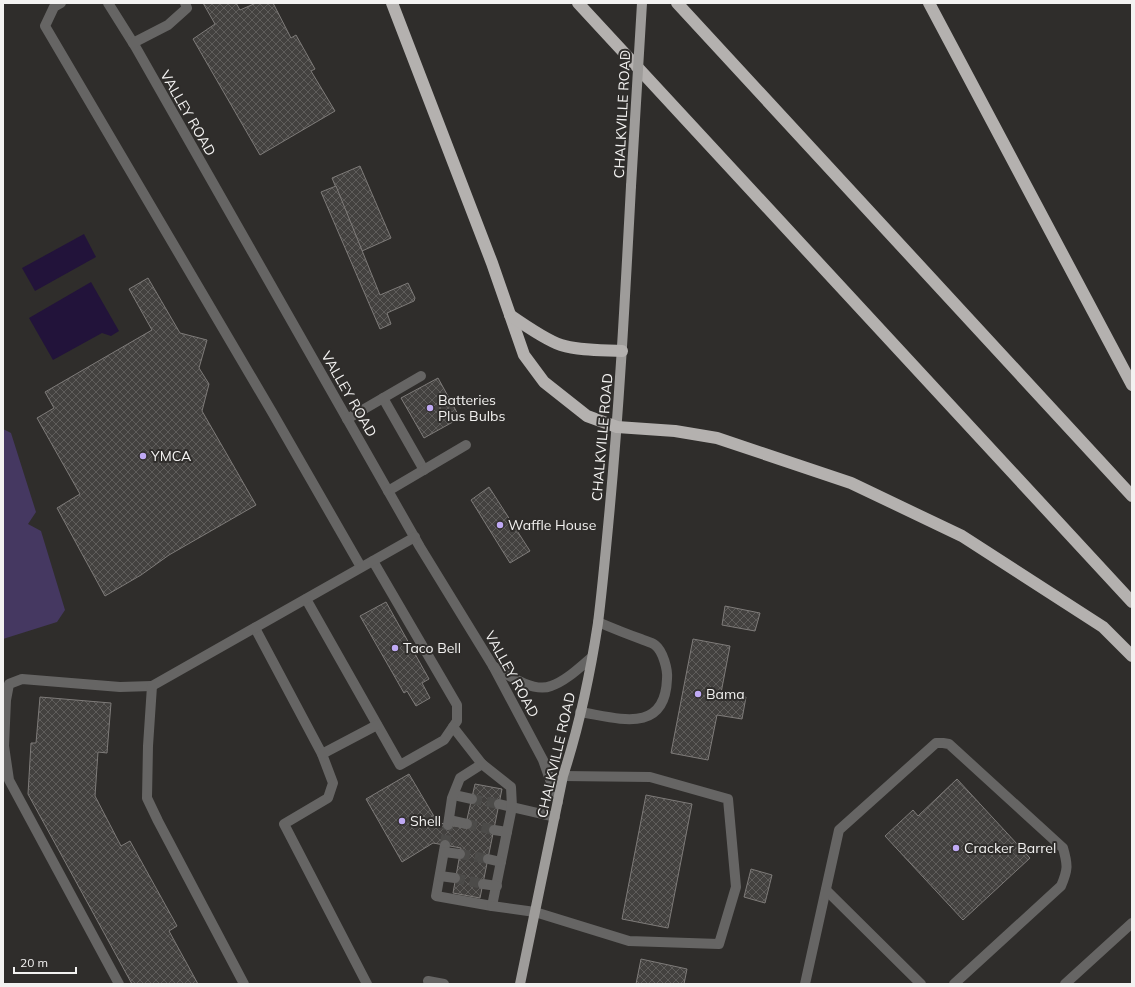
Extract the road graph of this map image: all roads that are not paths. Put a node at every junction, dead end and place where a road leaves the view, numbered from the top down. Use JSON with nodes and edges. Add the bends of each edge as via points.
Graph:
{"nodes":[{"id":1,"x":61,"y":3,"type":"edge"},
{"id":2,"x":108,"y":3,"type":"edge"},
{"id":3,"x":184,"y":3,"type":"edge"},
{"id":4,"x":392,"y":3,"type":"edge"},
{"id":5,"x":578,"y":3,"type":"edge"},
{"id":6,"x":642,"y":3,"type":"edge"},
{"id":7,"x":677,"y":3,"type":"edge"},
{"id":8,"x":929,"y":3,"type":"edge"},
{"id":9,"x":133,"y":43,"type":"junction"},
{"id":10,"x":510,"y":315,"type":"junction"},
{"id":11,"x":622,"y":351,"type":"junction"},
{"id":12,"x":421,"y":376,"type":"dead end"},
{"id":13,"x":1132,"y":385,"type":"edge"},
{"id":14,"x":383,"y":398,"type":"junction"},
{"id":15,"x":347,"y":419,"type":"junction"},
{"id":16,"x":617,"y":427,"type":"junction"},
{"id":17,"x":466,"y":445,"type":"dead end"},
{"id":18,"x":424,"y":470,"type":"junction"},
{"id":19,"x":388,"y":491,"type":"junction"},
{"id":20,"x":1132,"y":496,"type":"edge"},
{"id":21,"x":414,"y":537,"type":"junction"},
{"id":22,"x":373,"y":561,"type":"junction"},
{"id":23,"x":361,"y":567,"type":"junction"},
{"id":24,"x":306,"y":599,"type":"junction"},
{"id":25,"x":1132,"y":602,"type":"edge"},
{"id":26,"x":598,"y":622,"type":"junction"},
{"id":27,"x":255,"y":628,"type":"junction"},
{"id":28,"x":1132,"y":656,"type":"edge"},
{"id":29,"x":592,"y":657,"type":"junction"},
{"id":30,"x":493,"y":666,"type":"junction"},
{"id":31,"x":152,"y":686,"type":"junction"},
{"id":32,"x":580,"y":712,"type":"junction"},
{"id":33,"x":377,"y":725,"type":"junction"},
{"id":34,"x":453,"y":727,"type":"junction"},
{"id":35,"x":322,"y":754,"type":"junction"},
{"id":36,"x":482,"y":764,"type":"junction"},
{"id":37,"x":563,"y":776,"type":"junction"},
{"id":38,"x":454,"y":795,"type":"junction"},
{"id":39,"x":472,"y":799,"type":"tunnel mouth"},
{"id":40,"x":558,"y":802,"type":"junction"},
{"id":41,"x":499,"y":804,"type":"tunnel mouth"},
{"id":42,"x":512,"y":807,"type":"junction"},
{"id":43,"x":555,"y":816,"type":"junction"},
{"id":44,"x":466,"y":824,"type":"tunnel mouth"},
{"id":45,"x":494,"y":830,"type":"tunnel mouth"},
{"id":46,"x":507,"y":832,"type":"junction"},
{"id":47,"x":460,"y":854,"type":"tunnel mouth"},
{"id":48,"x":488,"y":859,"type":"tunnel mouth"},
{"id":49,"x":501,"y":862,"type":"junction"},
{"id":50,"x":440,"y":876,"type":"junction"},
{"id":51,"x":455,"y":878,"type":"tunnel mouth"},
{"id":52,"x":483,"y":884,"type":"tunnel mouth"},
{"id":53,"x":496,"y":886,"type":"junction"},
{"id":54,"x":826,"y":890,"type":"junction"},
{"id":55,"x":492,"y":906,"type":"junction"},
{"id":56,"x":535,"y":912,"type":"junction"},
{"id":57,"x":1132,"y":923,"type":"edge"},
{"id":58,"x":428,"y":980,"type":"dead end"},
{"id":59,"x":119,"y":984,"type":"edge"},
{"id":60,"x":244,"y":984,"type":"edge"},
{"id":61,"x":367,"y":984,"type":"edge"},
{"id":62,"x":444,"y":984,"type":"edge"},
{"id":63,"x":520,"y":984,"type":"edge"},
{"id":64,"x":804,"y":984,"type":"edge"},
{"id":65,"x":921,"y":984,"type":"edge"},
{"id":66,"x":954,"y":984,"type":"edge"},
{"id":67,"x":1066,"y":984,"type":"edge"}],
"edges":[{"from":1,"to":23,"type":"street","via":[[54,7],[45,26]]},
{"from":2,"to":9,"type":"street","name":"VALLEY ROAD"},
{"from":3,"to":9,"type":"street","via":[[187,8],[168,26]]},
{"from":4,"to":10,"type":"highway"},
{"from":5,"to":25,"type":"highway"},
{"from":6,"to":11,"type":"main road","name":"CHALKVILLE ROAD","bridge":true},
{"from":7,"to":20,"type":"highway"},
{"from":8,"to":13,"type":"highway"},
{"from":9,"to":15,"type":"street","name":"VALLEY ROAD"},
{"from":10,"to":11,"type":"highway","via":[[560,345],[578,349]]},
{"from":10,"to":16,"type":"highway","via":[[524,355],[544,382],[587,416]]},
{"from":11,"to":16,"type":"main road","name":"CHALKVILLE ROAD"},
{"from":12,"to":14,"type":"street"},
{"from":14,"to":15,"type":"street"},
{"from":14,"to":18,"type":"street"},
{"from":15,"to":19,"type":"street","name":"VALLEY ROAD"},
{"from":16,"to":26,"type":"main road","name":"CHALKVILLE ROAD"},
{"from":16,"to":28,"type":"highway","via":[[675,431],[717,438],[851,483],[962,536],[1103,627]]},
{"from":17,"to":18,"type":"street"},
{"from":18,"to":19,"type":"street"},
{"from":19,"to":21,"type":"street","name":"VALLEY ROAD"},
{"from":21,"to":22,"type":"street"},
{"from":21,"to":30,"type":"street","name":"VALLEY ROAD"},
{"from":22,"to":23,"type":"street"},
{"from":22,"to":34,"type":"street","via":[[457,705],[457,721]]},
{"from":23,"to":24,"type":"street"},
{"from":24,"to":27,"type":"street"},
{"from":24,"to":33,"type":"street"},
{"from":26,"to":29,"type":"main road","name":"CHALKVILLE ROAD"},
{"from":26,"to":32,"type":"street","via":[[655,645],[668,671],[667,692],[660,706],[648,717],[633,720]]},
{"from":27,"to":31,"type":"street"},
{"from":27,"to":35,"type":"street"},
{"from":29,"to":30,"type":"street","via":[[550,687],[522,683]]},
{"from":29,"to":32,"type":"main road","name":"CHALKVILLE ROAD"},
{"from":30,"to":40,"type":"street","name":"VALLEY ROAD","via":[[543,760]]},
{"from":31,"to":59,"type":"street","via":[[22,679],[9,684],[6,700],[4,746],[9,780]]},
{"from":31,"to":60,"type":"street","via":[[147,798]]},
{"from":32,"to":37,"type":"main road","name":"CHALKVILLE ROAD"},
{"from":33,"to":34,"type":"street","via":[[400,765],[444,740]]},
{"from":33,"to":35,"type":"street"},
{"from":34,"to":36,"type":"street"},
{"from":35,"to":61,"type":"street","via":[[333,783],[328,798],[284,824]]},
{"from":36,"to":38,"type":"street","via":[[460,778]]},
{"from":36,"to":42,"type":"street","via":[[511,787]]},
{"from":37,"to":40,"type":"main road","name":"CHALKVILLE ROAD"},
{"from":37,"to":56,"type":"street","via":[[650,778],[728,799],[736,887],[719,944],[629,941]]},
{"from":38,"to":39,"type":"street"},
{"from":38,"to":44,"type":"street","via":[[449,822]]},
{"from":40,"to":43,"type":"main road","name":"CHALKVILLE ROAD"},
{"from":41,"to":42,"type":"street"},
{"from":42,"to":43,"type":"street"},
{"from":42,"to":46,"type":"street"},
{"from":43,"to":56,"type":"main road","name":"CHALKVILLE ROAD"},
{"from":45,"to":46,"type":"street"},
{"from":46,"to":49,"type":"street"},
{"from":47,"to":50,"type":"street","via":[[445,848]]},
{"from":48,"to":49,"type":"street"},
{"from":49,"to":53,"type":"street"},
{"from":50,"to":51,"type":"street"},
{"from":50,"to":55,"type":"street","via":[[436,896]]},
{"from":52,"to":53,"type":"street"},
{"from":53,"to":55,"type":"street"},
{"from":54,"to":64,"type":"street"},
{"from":54,"to":65,"type":"street"},
{"from":54,"to":66,"type":"street","via":[[839,830],[936,743],[949,744],[1063,848],[1067,861],[1067,872],[1062,886]]},
{"from":55,"to":56,"type":"street"},
{"from":56,"to":63,"type":"main road","name":"CHALKVILLE ROAD"},
{"from":57,"to":67,"type":"street"},
{"from":58,"to":62,"type":"street"}]}
